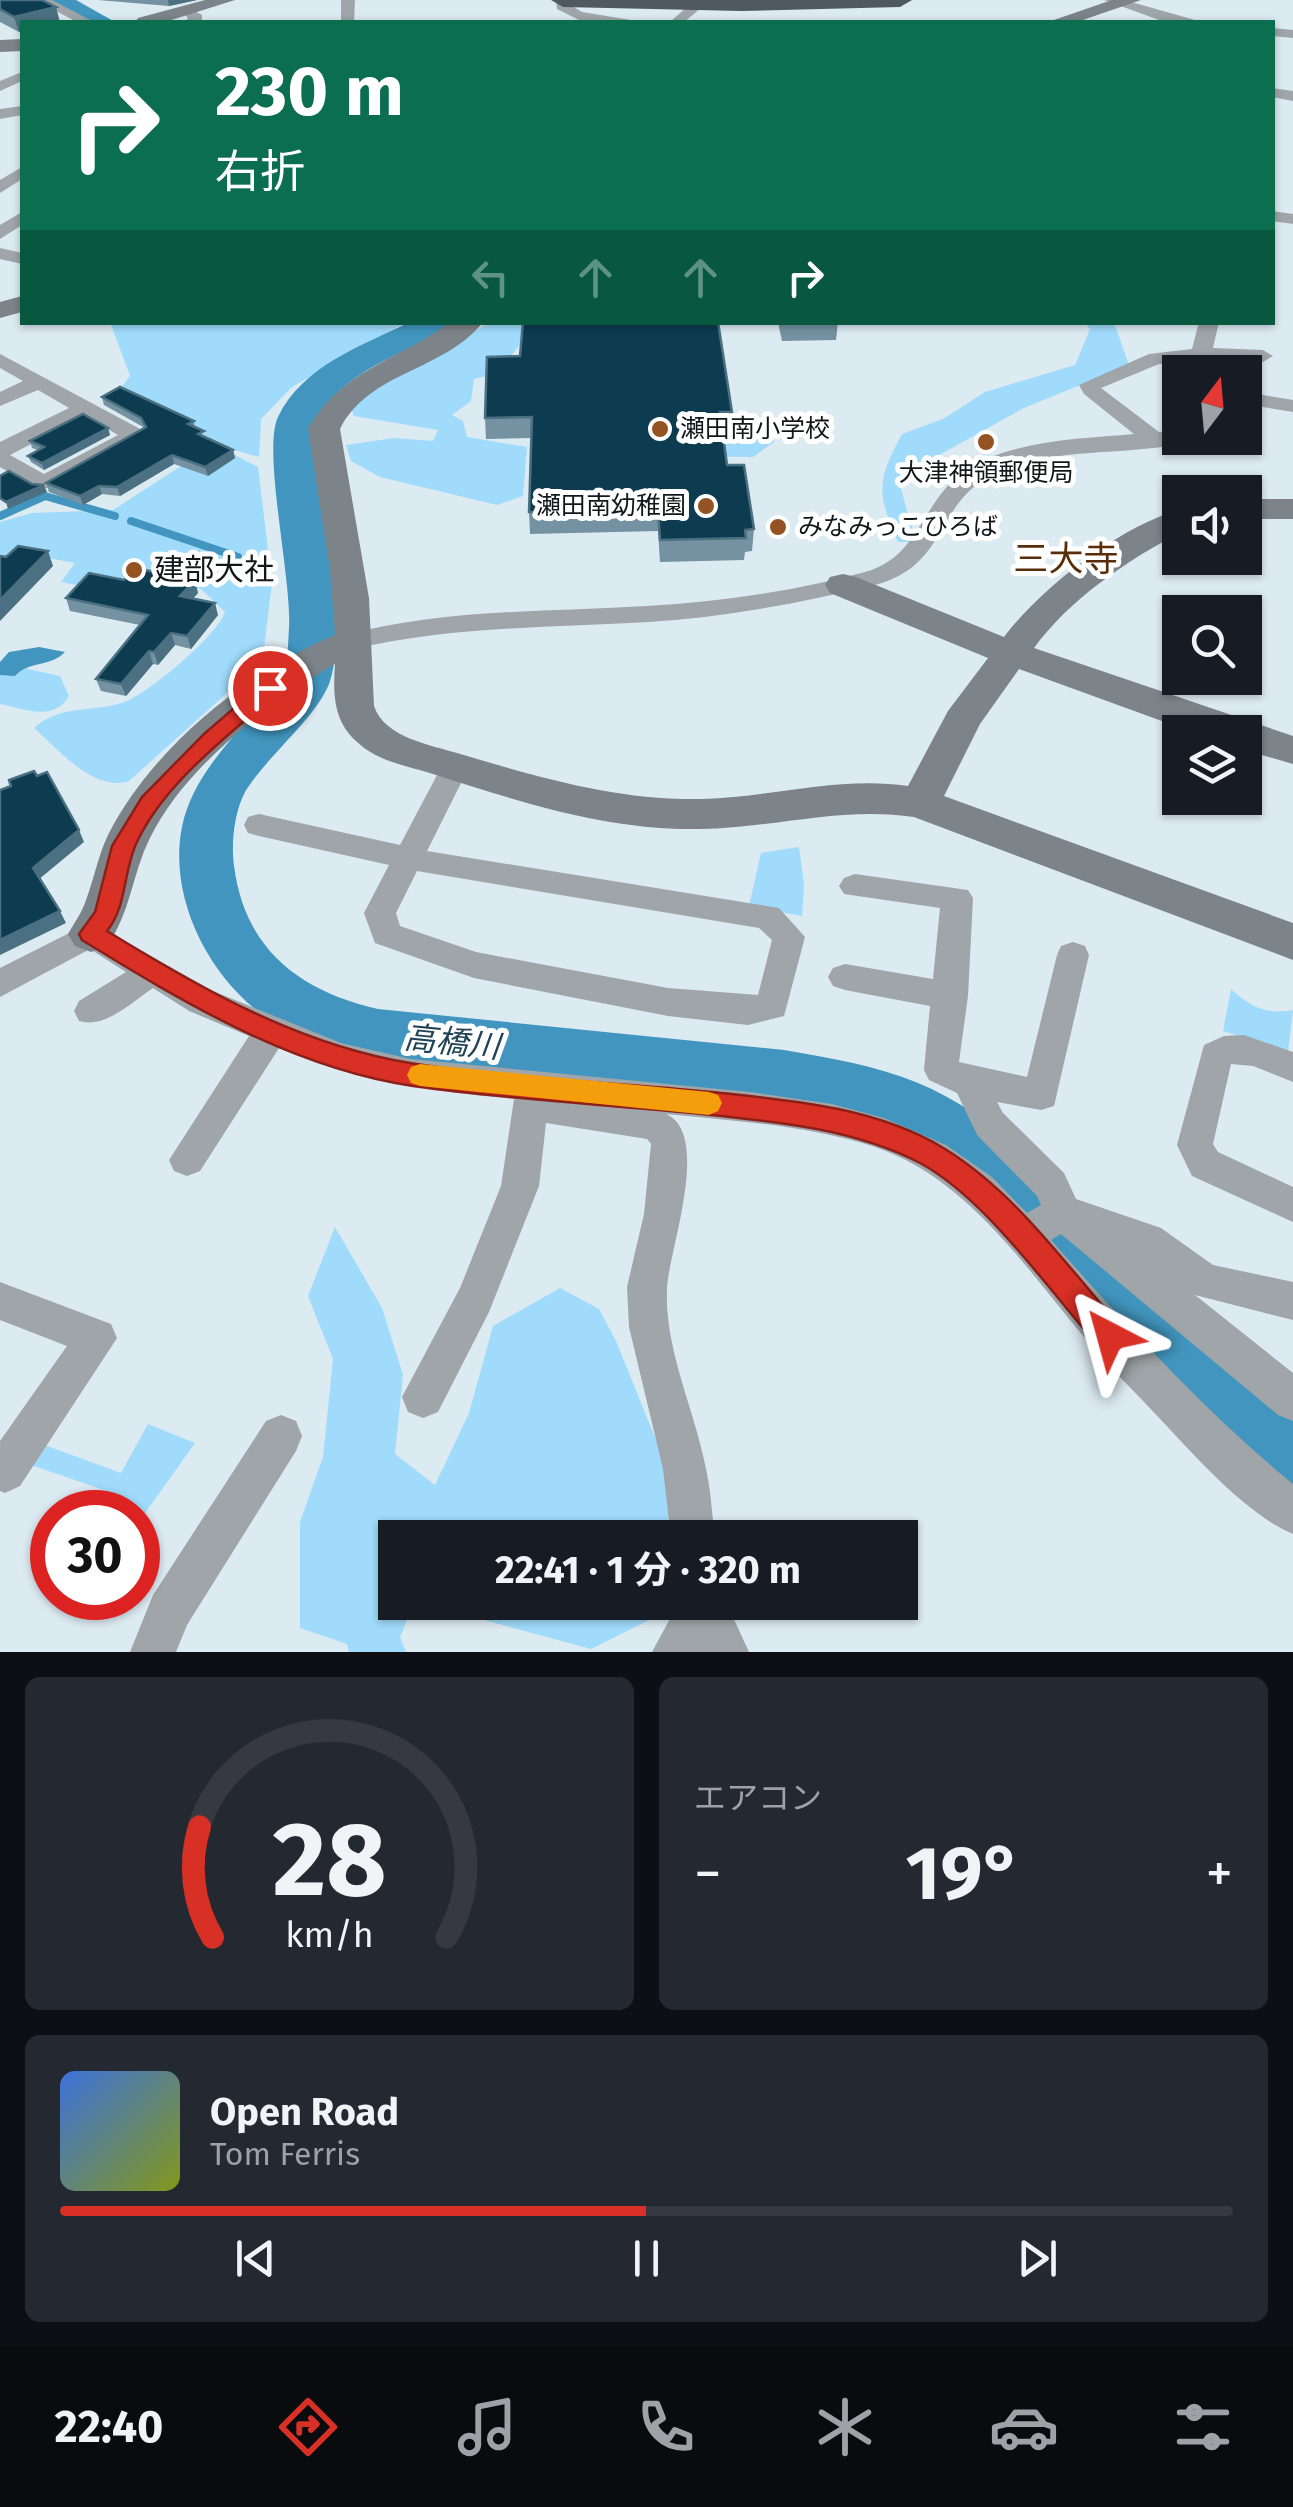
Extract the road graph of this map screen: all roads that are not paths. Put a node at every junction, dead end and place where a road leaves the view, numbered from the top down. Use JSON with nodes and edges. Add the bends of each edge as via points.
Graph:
{"nodes":[{"id":1,"x":42,"y":0,"type":"edge"},
{"id":2,"x":226,"y":0,"type":"edge"},
{"id":3,"x":563,"y":0,"type":"edge"},
{"id":4,"x":900,"y":0,"type":"edge"},
{"id":5,"x":1121,"y":1,"type":"edge"},
{"id":6,"x":694,"y":8,"type":"dead end"},
{"id":7,"x":190,"y":17,"type":"edge"},
{"id":8,"x":84,"y":20,"type":"edge"},
{"id":9,"x":162,"y":20,"type":"edge"},
{"id":10,"x":617,"y":20,"type":"edge"},
{"id":11,"x":679,"y":20,"type":"edge"},
{"id":12,"x":1064,"y":20,"type":"edge"},
{"id":13,"x":1188,"y":20,"type":"edge"},
{"id":14,"x":20,"y":172,"type":"edge"},
{"id":15,"x":0,"y":188,"type":"edge"},
{"id":16,"x":20,"y":219,"type":"edge"},
{"id":17,"x":0,"y":234,"type":"edge"},
{"id":18,"x":464,"y":325,"type":"edge"},
{"id":19,"x":1207,"y":325,"type":"edge"},
{"id":20,"x":1200,"y":354,"type":"junction"},
{"id":21,"x":1231,"y":355,"type":"edge"},
{"id":22,"x":0,"y":360,"type":"edge"},
{"id":23,"x":38,"y":382,"type":"junction"},
{"id":24,"x":0,"y":400,"type":"edge"},
{"id":25,"x":1262,"y":401,"type":"edge"},
{"id":26,"x":1293,"y":406,"type":"edge"},
{"id":27,"x":84,"y":408,"type":"junction"},
{"id":28,"x":1162,"y":439,"type":"edge"},
{"id":29,"x":1155,"y":440,"type":"junction"},
{"id":30,"x":0,"y":450,"type":"edge"},
{"id":31,"x":6,"y":468,"type":"edge"},
{"id":32,"x":1262,"y":509,"type":"edge"},
{"id":33,"x":1293,"y":509,"type":"edge"},
{"id":34,"x":1162,"y":529,"type":"edge"},
{"id":35,"x":843,"y":585,"type":"junction"},
{"id":36,"x":346,"y":643,"type":"junction"},
{"id":37,"x":1010,"y":653,"type":"junction"},
{"id":38,"x":1183,"y":715,"type":"edge"},
{"id":39,"x":1262,"y":741,"type":"edge"},
{"id":40,"x":1293,"y":750,"type":"edge"},
{"id":41,"x":455,"y":767,"type":"junction"},
{"id":42,"x":920,"y":802,"type":"junction"},
{"id":43,"x":259,"y":825,"type":"dead end"},
{"id":44,"x":408,"y":858,"type":"junction"},
{"id":45,"x":855,"y":886,"type":"dead end"},
{"id":46,"x":91,"y":934,"type":"junction"},
{"id":47,"x":1293,"y":942,"type":"edge"},
{"id":48,"x":1073,"y":955,"type":"dead end"},
{"id":49,"x":150,"y":973,"type":"junction"},
{"id":50,"x":845,"y":977,"type":"dead end"},
{"id":51,"x":0,"y":984,"type":"edge"},
{"id":52,"x":951,"y":996,"type":"junction"},
{"id":53,"x":91,"y":1011,"type":"dead end"},
{"id":54,"x":270,"y":1033,"type":"junction"},
{"id":55,"x":1293,"y":1066,"type":"edge"},
{"id":56,"x":970,"y":1082,"type":"junction"},
{"id":57,"x":532,"y":1096,"type":"junction"},
{"id":58,"x":187,"y":1160,"type":"dead end"},
{"id":59,"x":1293,"y":1205,"type":"edge"},
{"id":60,"x":1045,"y":1223,"type":"junction"},
{"id":61,"x":1293,"y":1300,"type":"edge"},
{"id":62,"x":0,"y":1301,"type":"edge"},
{"id":63,"x":424,"y":1397,"type":"dead end"},
{"id":64,"x":1293,"y":1400,"type":"edge"},
{"id":65,"x":281,"y":1436,"type":"dead end"},
{"id":66,"x":0,"y":1469,"type":"edge"},
{"id":67,"x":1293,"y":1512,"type":"edge"},
{"id":68,"x":691,"y":1520,"type":"edge"},
{"id":69,"x":693,"y":1620,"type":"edge"},
{"id":70,"x":710,"y":1620,"type":"edge"},
{"id":71,"x":153,"y":1652,"type":"edge"},
{"id":72,"x":675,"y":1652,"type":"edge"},
{"id":73,"x":726,"y":1652,"type":"edge"}],
"edges":[{"from":1,"to":8,"type":"street"},
{"from":2,"to":7,"type":"street"},
{"from":3,"to":4,"type":"highway"},
{"from":3,"to":10,"type":"street","via":[[579,16]]},
{"from":5,"to":12,"type":"street"},
{"from":5,"to":13,"type":"street"},
{"from":6,"to":11,"type":"street"},
{"from":7,"to":9,"type":"street"},
{"from":14,"to":15,"type":"street"},
{"from":16,"to":17,"type":"street"},
{"from":18,"to":36,"type":"street","via":[[350,394],[329,414],[324,429]]},
{"from":19,"to":20,"type":"street"},
{"from":20,"to":21,"type":"street"},
{"from":20,"to":29,"type":"street","via":[[1156,358],[1090,384]]},
{"from":22,"to":23,"type":"street"},
{"from":23,"to":24,"type":"street"},
{"from":23,"to":27,"type":"street"},
{"from":25,"to":26,"type":"street"},
{"from":27,"to":30,"type":"street"},
{"from":27,"to":31,"type":"street","via":[[134,435],[44,483]]},
{"from":28,"to":29,"type":"street"},
{"from":29,"to":35,"type":"street","via":[[1062,448],[977,473],[901,566]]},
{"from":32,"to":33,"type":"street"},
{"from":34,"to":37,"type":"street","via":[[1053,604]]},
{"from":35,"to":36,"type":"street","via":[[696,611],[500,617]]},
{"from":35,"to":37,"type":"street"},
{"from":36,"to":41,"type":"street","via":[[360,720],[403,750]]},
{"from":36,"to":46,"type":"street","via":[[282,678],[150,803],[124,846],[106,916]]},
{"from":37,"to":38,"type":"street"},
{"from":37,"to":42,"type":"street","via":[[962,720]]},
{"from":39,"to":40,"type":"street"},
{"from":41,"to":42,"type":"street","via":[[566,799],[667,814],[873,795]]},
{"from":41,"to":44,"type":"street"},
{"from":42,"to":47,"type":"street"},
{"from":43,"to":44,"type":"street"},
{"from":44,"to":44,"type":"street","via":[[768,918],[789,937],[772,1006],[748,1011],[581,986],[474,966],[386,934],[380,913]]},
{"from":45,"to":52,"type":"street","via":[[957,898]]},
{"from":46,"to":49,"type":"street"},
{"from":46,"to":51,"type":"street"},
{"from":48,"to":56,"type":"street","via":[[1042,1095]]},
{"from":49,"to":53,"type":"street"},
{"from":49,"to":54,"type":"street"},
{"from":50,"to":52,"type":"street"},
{"from":52,"to":56,"type":"street","via":[[941,1070]]},
{"from":54,"to":57,"type":"street","via":[[337,1057]]},
{"from":54,"to":58,"type":"street"},
{"from":55,"to":59,"type":"street","via":[[1241,1049],[1216,1055],[1195,1145],[1206,1164]]},
{"from":56,"to":60,"type":"street","via":[[990,1124],[1051,1185]]},
{"from":57,"to":60,"type":"street","via":[[751,1108],[832,1120],[933,1156]]},
{"from":57,"to":63,"type":"street","via":[[520,1186],[475,1299]]},
{"from":57,"to":68,"type":"street","via":[[646,1122],[669,1141],[663,1214],[646,1287]]},
{"from":60,"to":61,"type":"street","via":[[1146,1240],[1212,1283]]},
{"from":60,"to":64,"type":"street"},
{"from":60,"to":67,"type":"street","via":[[1110,1336],[1209,1440]]},
{"from":62,"to":66,"type":"street","via":[[98,1338]]},
{"from":65,"to":71,"type":"street","via":[[169,1611]]},
{"from":69,"to":72,"type":"street"},
{"from":70,"to":73,"type":"street"}]}
